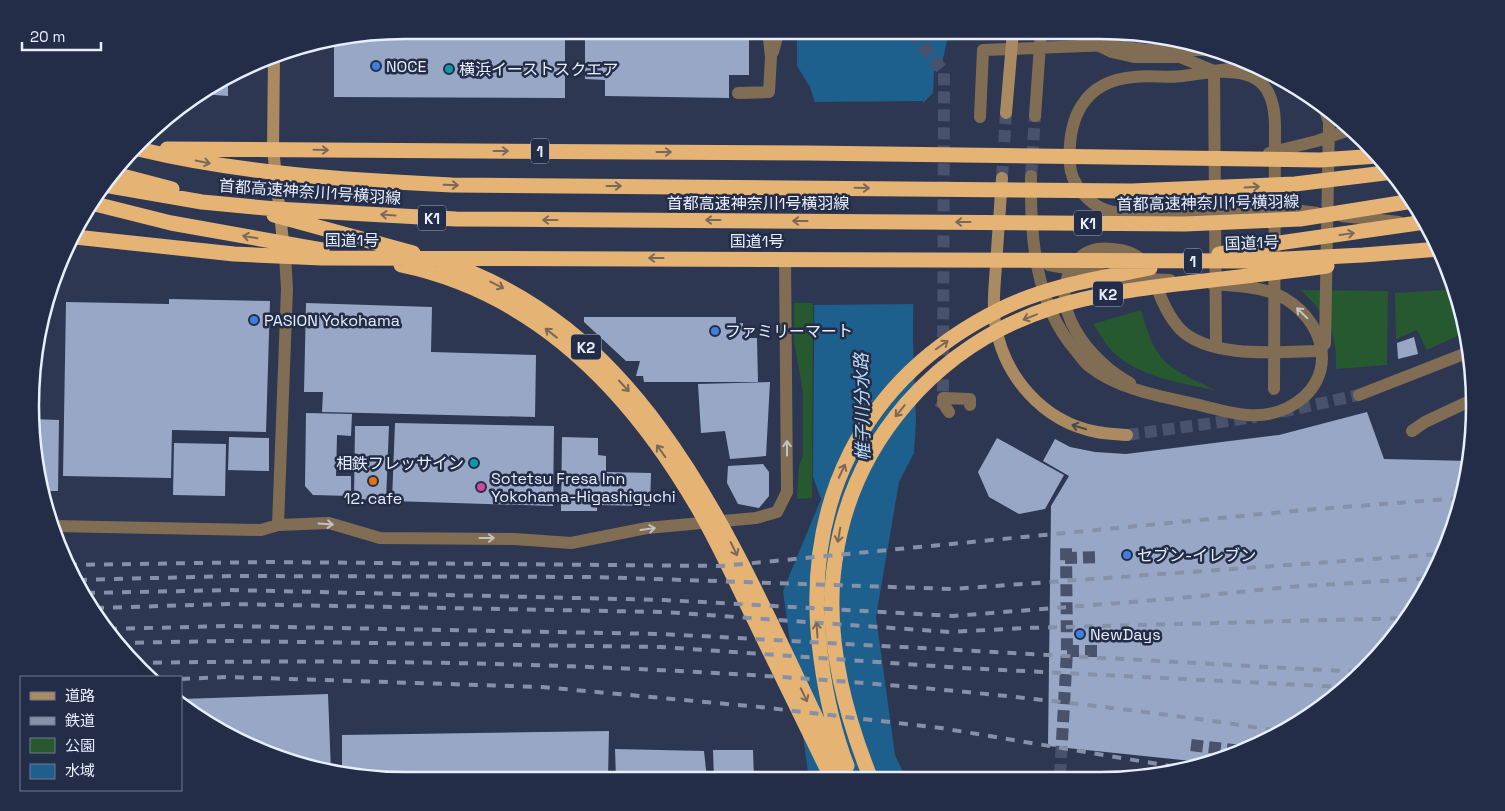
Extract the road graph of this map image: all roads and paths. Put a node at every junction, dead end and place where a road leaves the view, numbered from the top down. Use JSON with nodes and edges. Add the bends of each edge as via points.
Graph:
{"nodes":[{"id":1,"x":769,"y":39,"type":"edge"},
{"id":2,"x":776,"y":39,"type":"edge"},
{"id":3,"x":1012,"y":39,"type":"edge"},
{"id":4,"x":1040,"y":39,"type":"edge"},
{"id":5,"x":1085,"y":39,"type":"edge"},
{"id":6,"x":1103,"y":39,"type":"edge"},
{"id":7,"x":1103,"y":45,"type":"junction"},
{"id":8,"x":1189,"y":50,"type":"edge"},
{"id":9,"x":771,"y":57,"type":"junction"},
{"id":10,"x":274,"y":64,"type":"edge"},
{"id":11,"x":1241,"y":68,"type":"edge"},
{"id":12,"x":1214,"y":71,"type":"junction"},
{"id":13,"x":738,"y":93,"type":"dead end"},
{"id":14,"x":1006,"y":113,"type":"tunnel mouth"},
{"id":15,"x":1035,"y":116,"type":"tunnel mouth"},
{"id":16,"x":980,"y":117,"type":"dead end"},
{"id":17,"x":1328,"y":119,"type":"edge"},
{"id":18,"x":1343,"y":132,"type":"edge"},
{"id":19,"x":143,"y":149,"type":"edge"},
{"id":20,"x":272,"y":149,"type":"junction"},
{"id":21,"x":143,"y":150,"type":"edge"},
{"id":22,"x":1368,"y":157,"type":"edge"},
{"id":23,"x":1242,"y":159,"type":"junction"},
{"id":24,"x":1383,"y":173,"type":"edge"},
{"id":25,"x":120,"y":175,"type":"edge"},
{"id":26,"x":1031,"y":176,"type":"tunnel mouth"},
{"id":27,"x":1002,"y":178,"type":"tunnel mouth"},
{"id":28,"x":112,"y":186,"type":"edge"},
{"id":29,"x":1405,"y":203,"type":"edge"},
{"id":30,"x":99,"y":205,"type":"edge"},
{"id":31,"x":1417,"y":222,"type":"edge"},
{"id":32,"x":1418,"y":224,"type":"edge"},
{"id":33,"x":80,"y":238,"type":"edge"},
{"id":34,"x":1431,"y":249,"type":"edge"},
{"id":35,"x":1431,"y":250,"type":"edge"},
{"id":36,"x":285,"y":256,"type":"junction"},
{"id":37,"x":785,"y":258,"type":"junction"},
{"id":38,"x":1023,"y":261,"type":"junction"},
{"id":39,"x":1216,"y":347,"type":"junction"},
{"id":40,"x":1274,"y":352,"type":"junction"},
{"id":41,"x":1462,"y":355,"type":"edge"},
{"id":42,"x":1274,"y":389,"type":"dead end"},
{"id":43,"x":1150,"y":394,"type":"junction"},
{"id":44,"x":1359,"y":395,"type":"tunnel mouth"},
{"id":45,"x":1466,"y":403,"type":"edge"},
{"id":46,"x":945,"y":404,"type":"dead end"},
{"id":47,"x":970,"y":405,"type":"dead end"},
{"id":48,"x":1412,"y":432,"type":"dead end"},
{"id":49,"x":1127,"y":435,"type":"tunnel mouth"},
{"id":50,"x":278,"y":525,"type":"junction"},
{"id":51,"x":59,"y":526,"type":"edge"},
{"id":52,"x":829,"y":772,"type":"edge"},
{"id":53,"x":843,"y":772,"type":"edge"},
{"id":54,"x":851,"y":772,"type":"edge"},
{"id":55,"x":869,"y":772,"type":"edge"}],
"edges":[{"from":1,"to":9,"type":"street"},
{"from":2,"to":9,"type":"street"},
{"from":3,"to":14,"type":"street"},
{"from":4,"to":15,"type":"street"},
{"from":5,"to":12,"type":"street","via":[[1112,52],[1134,57],[1180,57]]},
{"from":6,"to":7,"type":"street"},
{"from":7,"to":8,"type":"street","via":[[1146,50]]},
{"from":7,"to":16,"type":"street","via":[[983,50]]},
{"from":9,"to":13,"type":"street","via":[[770,92]]},
{"from":10,"to":20,"type":"street"},
{"from":11,"to":12,"type":"street"},
{"from":12,"to":31,"type":"street","via":[[1181,76],[1133,77],[1109,82],[1093,90],[1080,106],[1072,124],[1069,147],[1070,173],[1086,198],[1103,209],[1124,214],[1302,211]]},
{"from":12,"to":39,"type":"street"},
{"from":12,"to":40,"type":"street","via":[[1252,76],[1267,90],[1274,107]]},
{"from":17,"to":40,"type":"street","via":[[1325,344],[1317,351]]},
{"from":18,"to":23,"type":"street"},
{"from":19,"to":20,"type":"highway","number":"1"},
{"from":20,"to":23,"type":"highway","number":"1","one_way":true},
{"from":20,"to":36,"type":"street"},
{"from":21,"to":24,"type":"highway","name":"首都高速神奈川1号横羽線","number":"K1","one_way":true,"via":[[273,173],[452,185],[1132,191],[1295,184]]},
{"from":22,"to":23,"type":"highway","number":"1"},
{"from":25,"to":53,"type":"highway","number":"K2","one_way":true,"via":[[360,237],[451,265],[514,294],[573,336],[603,363],[655,421],[711,504]]},
{"from":26,"to":43,"type":"street","via":[[1033,240],[1039,274],[1046,302],[1062,335],[1088,365],[1114,380]]},
{"from":49,"to":27,"type":"street","one_way":true,"via":[[1097,432],[1070,424],[1051,413],[1016,378],[1003,353],[995,322],[994,300]]},
{"from":29,"to":28,"type":"highway","name":"首都高速神奈川1号横羽線","number":"K1","one_way":true,"via":[[1300,219],[1185,224],[466,219],[276,209],[202,202]]},
{"from":52,"to":30,"type":"highway","number":"K2","one_way":true,"via":[[714,538],[683,482],[621,400],[581,359],[538,323],[479,289],[420,269],[171,223]]},
{"from":54,"to":32,"type":"highway","number":"K2","one_way":true,"via":[[831,716],[823,677],[815,600],[818,560],[825,519],[838,480],[876,411],[903,379],[968,326],[1044,292],[1265,245]]},
{"from":33,"to":36,"type":"highway","name":"国道1号","number":"1","via":[[234,254]]},
{"from":34,"to":38,"type":"highway","name":"国道1号","number":"1","via":[[1243,261]]},
{"from":35,"to":55,"type":"highway","number":"K2","one_way":true,"via":[[1333,266],[1089,297],[1012,323],[945,364],[916,391],[880,439],[853,488],[834,563],[833,600],[840,676],[848,714]]},
{"from":37,"to":36,"type":"highway","name":"国道1号","number":"1","one_way":true},
{"from":36,"to":50,"type":"street","via":[[287,290]]},
{"from":37,"to":38,"type":"highway","name":"国道1号","number":"1"},
{"from":50,"to":37,"type":"street","one_way":true,"via":[[329,523],[380,538],[516,539],[571,543],[647,528],[756,518],[777,512],[787,492]]},
{"from":43,"to":38,"type":"street","one_way":true,"via":[[1258,416],[1288,408],[1305,395],[1319,373],[1322,349],[1318,332],[1307,317],[1275,294],[1194,281],[1124,278]]},
{"from":39,"to":40,"type":"street"},
{"from":39,"to":43,"type":"street","via":[[1195,341],[1181,330],[1162,301],[1152,273],[1139,256],[1100,247],[1081,255],[1067,274],[1063,298],[1074,328],[1094,357],[1118,376]]},
{"from":40,"to":42,"type":"street"},
{"from":41,"to":44,"type":"street"},
{"from":45,"to":48,"type":"street","via":[[1425,422]]},
{"from":46,"to":47,"type":"street","via":[[970,399]]},
{"from":50,"to":51,"type":"street","via":[[261,530]]}]}
